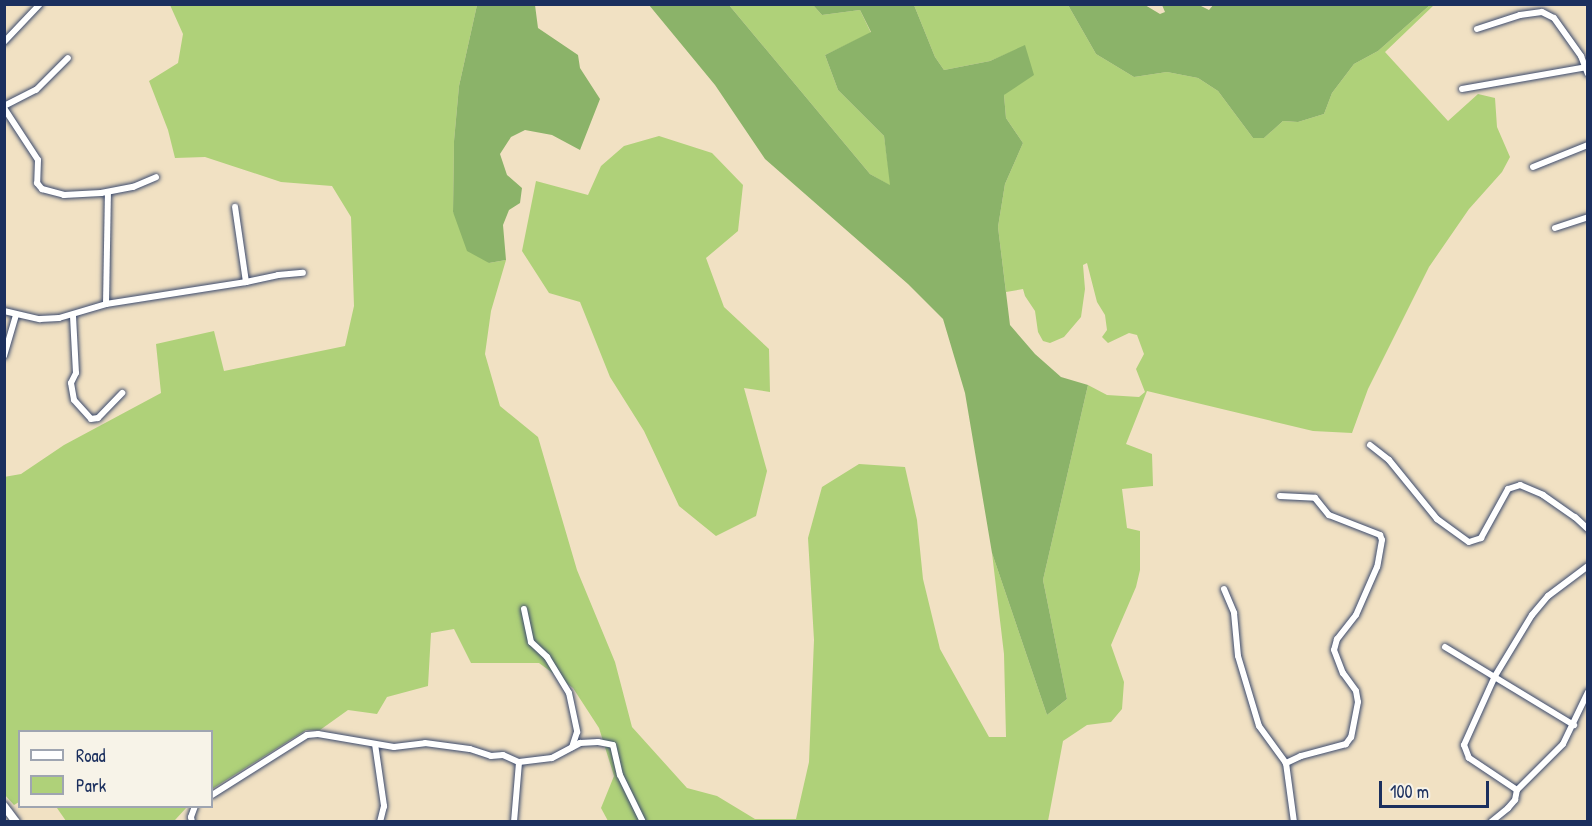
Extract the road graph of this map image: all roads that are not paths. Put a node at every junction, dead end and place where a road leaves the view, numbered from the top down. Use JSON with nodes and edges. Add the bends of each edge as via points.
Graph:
{"nodes":[{"id":1,"x":40,"y":4,"type":"edge"},
{"id":2,"x":1477,"y":28,"type":"dead end"},
{"id":3,"x":4,"y":42,"type":"edge"},
{"id":4,"x":68,"y":58,"type":"dead end"},
{"id":5,"x":1586,"y":70,"type":"edge"},
{"id":6,"x":1462,"y":89,"type":"dead end"},
{"id":7,"x":4,"y":107,"type":"edge"},
{"id":8,"x":1587,"y":145,"type":"edge"},
{"id":9,"x":1533,"y":167,"type":"dead end"},
{"id":10,"x":156,"y":177,"type":"dead end"},
{"id":11,"x":108,"y":192,"type":"junction"},
{"id":12,"x":235,"y":207,"type":"dead end"},
{"id":13,"x":1587,"y":217,"type":"edge"},
{"id":14,"x":1555,"y":228,"type":"dead end"},
{"id":15,"x":303,"y":273,"type":"dead end"},
{"id":16,"x":246,"y":282,"type":"junction"},
{"id":17,"x":106,"y":304,"type":"junction"},
{"id":18,"x":4,"y":311,"type":"edge"},
{"id":19,"x":16,"y":315,"type":"junction"},
{"id":20,"x":73,"y":316,"type":"junction"},
{"id":21,"x":4,"y":356,"type":"edge"},
{"id":22,"x":122,"y":393,"type":"dead end"},
{"id":23,"x":1371,"y":445,"type":"dead end"},
{"id":24,"x":1280,"y":496,"type":"dead end"},
{"id":25,"x":1587,"y":529,"type":"edge"},
{"id":26,"x":1587,"y":566,"type":"edge"},
{"id":27,"x":1224,"y":589,"type":"dead end"},
{"id":28,"x":524,"y":609,"type":"dead end"},
{"id":29,"x":1445,"y":647,"type":"dead end"},
{"id":30,"x":1495,"y":676,"type":"junction"},
{"id":31,"x":1587,"y":692,"type":"edge"},
{"id":32,"x":1579,"y":714,"type":"junction"},
{"id":33,"x":1587,"y":717,"type":"edge"},
{"id":34,"x":1574,"y":725,"type":"junction"},
{"id":35,"x":375,"y":744,"type":"junction"},
{"id":36,"x":572,"y":748,"type":"junction"},
{"id":37,"x":519,"y":762,"type":"junction"},
{"id":38,"x":1286,"y":763,"type":"junction"},
{"id":39,"x":1517,"y":790,"type":"junction"},
{"id":40,"x":213,"y":794,"type":"edge"},
{"id":41,"x":4,"y":806,"type":"edge"},
{"id":42,"x":192,"y":819,"type":"edge"},
{"id":43,"x":16,"y":822,"type":"edge"},
{"id":44,"x":183,"y":822,"type":"edge"},
{"id":45,"x":380,"y":822,"type":"edge"},
{"id":46,"x":514,"y":822,"type":"edge"},
{"id":47,"x":643,"y":822,"type":"edge"},
{"id":48,"x":1294,"y":822,"type":"edge"},
{"id":49,"x":1491,"y":822,"type":"edge"}],
"edges":[{"from":1,"to":3,"type":"street"},
{"from":2,"to":5,"type":"street","via":[[1542,12],[1554,18],[1581,56]]},
{"from":4,"to":7,"type":"street","via":[[36,90]]},
{"from":5,"to":6,"type":"street"},
{"from":7,"to":11,"type":"street","via":[[38,160],[37,183],[42,189],[64,195]]},
{"from":8,"to":9,"type":"street"},
{"from":10,"to":11,"type":"street"},
{"from":11,"to":17,"type":"street"},
{"from":12,"to":16,"type":"street"},
{"from":13,"to":14,"type":"street"},
{"from":15,"to":16,"type":"street"},
{"from":16,"to":17,"type":"street"},
{"from":17,"to":20,"type":"street"},
{"from":18,"to":19,"type":"street"},
{"from":19,"to":20,"type":"street","via":[[40,319]]},
{"from":19,"to":21,"type":"street"},
{"from":20,"to":22,"type":"street","via":[[74,400],[91,419],[99,418]]},
{"from":23,"to":25,"type":"street","via":[[1389,460],[1437,519],[1469,542],[1481,538],[1508,489],[1520,485],[1544,495]]},
{"from":24,"to":38,"type":"street","via":[[1315,498],[1329,515],[1380,535],[1382,540],[1377,567],[1356,615],[1337,639],[1334,650],[1358,702],[1351,737],[1346,744]]},
{"from":26,"to":30,"type":"street","via":[[1548,596],[1532,615]]},
{"from":27,"to":38,"type":"street","via":[[1234,613],[1238,656],[1259,726]]},
{"from":28,"to":36,"type":"street","via":[[531,642],[547,657],[569,693],[577,732]]},
{"from":29,"to":30,"type":"street"},
{"from":30,"to":34,"type":"street"},
{"from":30,"to":39,"type":"street","via":[[1464,745],[1465,751],[1469,758]]},
{"from":31,"to":32,"type":"street"},
{"from":32,"to":33,"type":"street"},
{"from":32,"to":34,"type":"street"},
{"from":34,"to":39,"type":"street","via":[[1551,759]]},
{"from":35,"to":37,"type":"street","via":[[394,747],[425,743],[503,755]]},
{"from":35,"to":40,"type":"street","via":[[306,735]]},
{"from":35,"to":45,"type":"street","via":[[384,806]]},
{"from":36,"to":37,"type":"street","via":[[552,758]]},
{"from":36,"to":47,"type":"street","via":[[580,743],[613,745],[620,775]]},
{"from":37,"to":46,"type":"street"},
{"from":38,"to":48,"type":"street"},
{"from":39,"to":49,"type":"street","via":[[1515,800]]},
{"from":41,"to":43,"type":"street"},
{"from":42,"to":44,"type":"street"}]}
